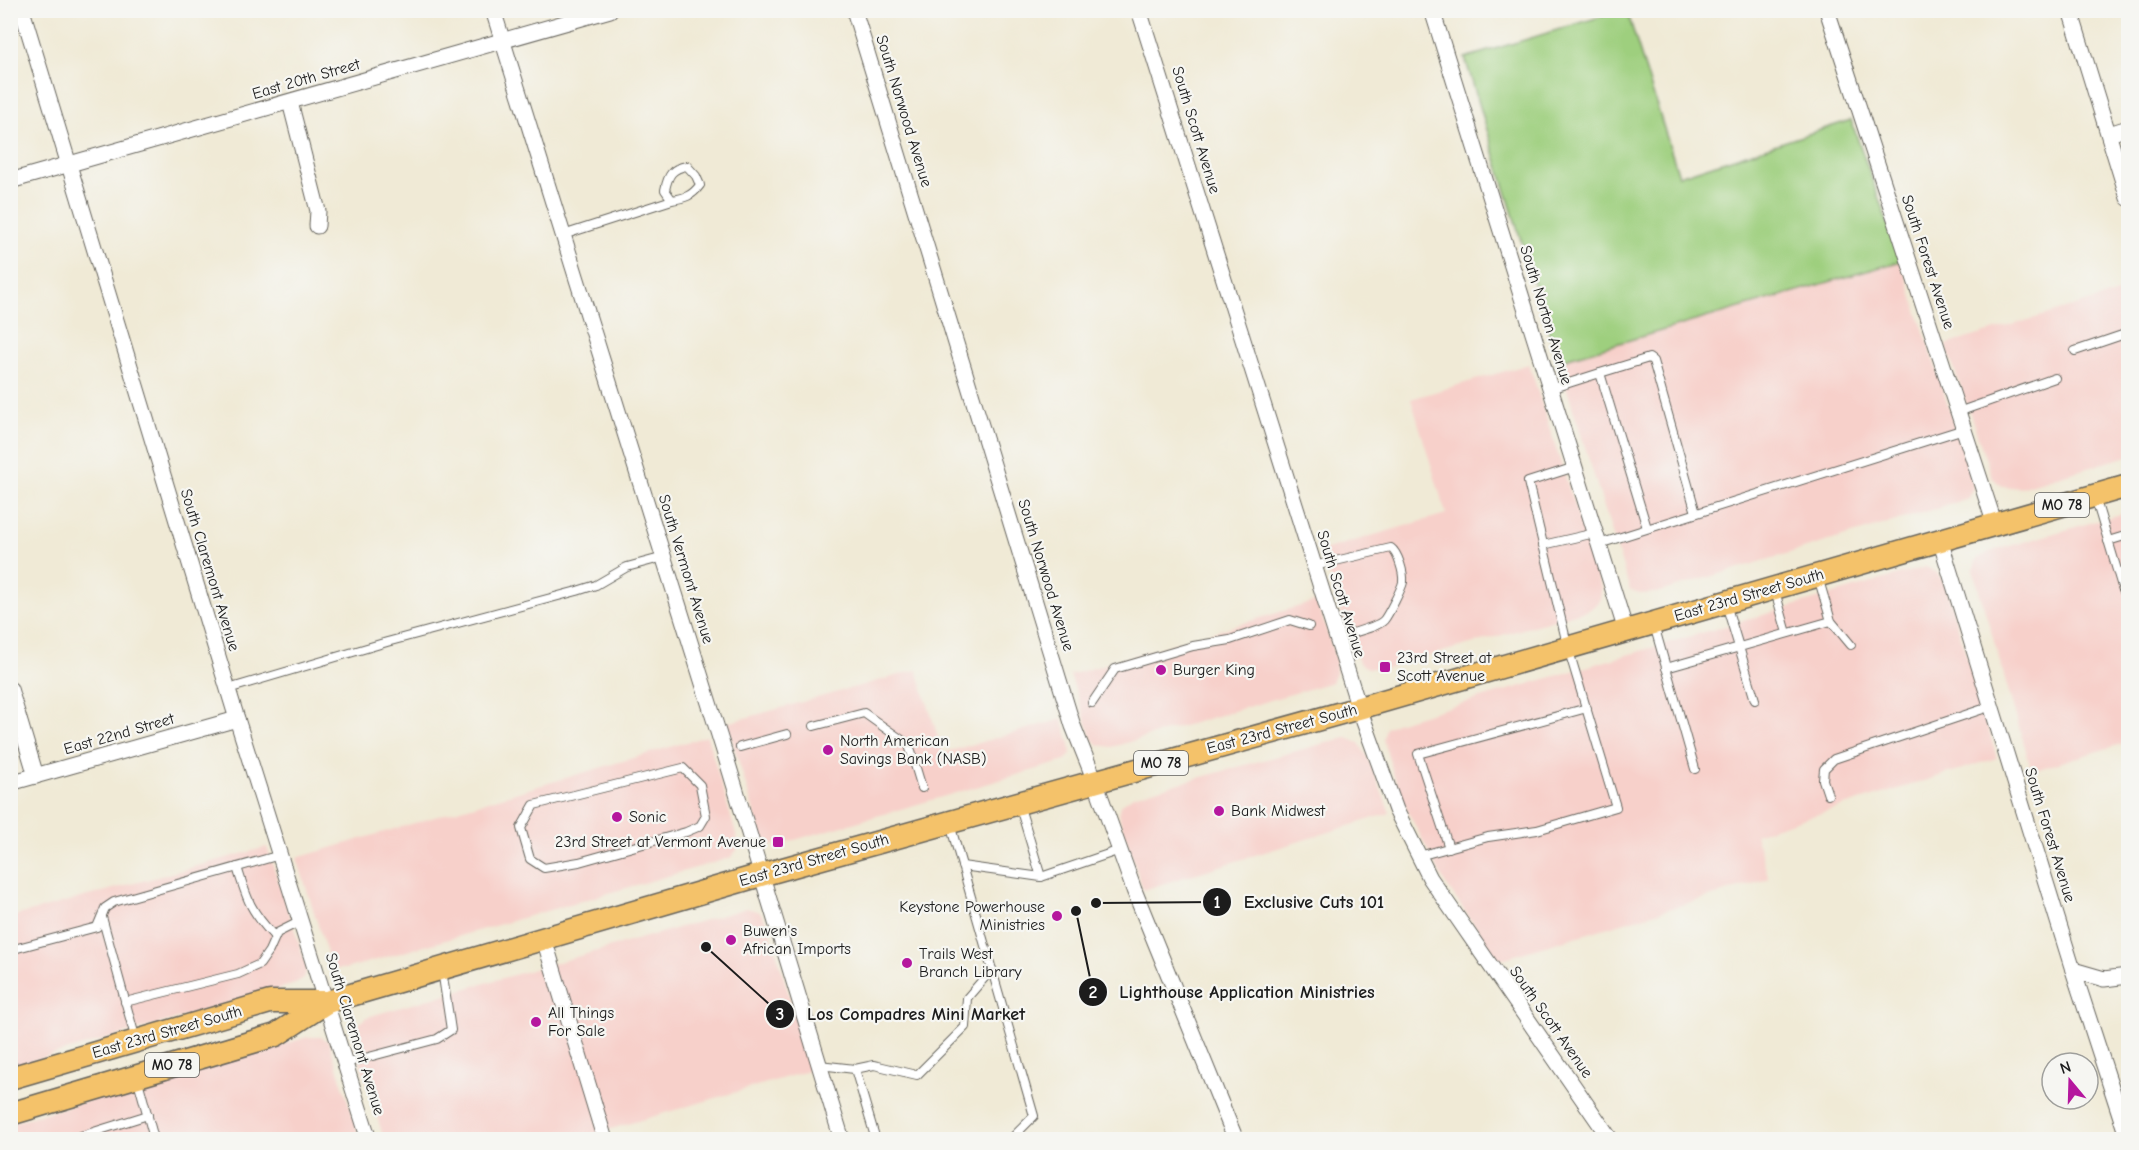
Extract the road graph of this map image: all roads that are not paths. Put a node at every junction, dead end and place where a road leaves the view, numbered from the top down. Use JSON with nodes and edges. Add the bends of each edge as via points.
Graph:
{"nodes":[{"id":1,"x":22,"y":10,"type":"edge"},
{"id":2,"x":494,"y":10,"type":"edge"},
{"id":3,"x":610,"y":10,"type":"edge"},
{"id":4,"x":854,"y":10,"type":"edge"},
{"id":5,"x":1139,"y":10,"type":"edge"},
{"id":6,"x":1432,"y":10,"type":"edge"},
{"id":7,"x":1827,"y":10,"type":"edge"},
{"id":8,"x":2070,"y":10,"type":"edge"},
{"id":9,"x":503,"y":42,"type":"junction"},
{"id":10,"x":290,"y":102,"type":"junction"},
{"id":11,"x":2128,"y":128,"type":"edge"},
{"id":12,"x":2109,"y":134,"type":"junction"},
{"id":13,"x":68,"y":165,"type":"junction"},
{"id":14,"x":10,"y":181,"type":"edge"},
{"id":15,"x":2128,"y":198,"type":"edge"},
{"id":16,"x":672,"y":200,"type":"junction"},
{"id":17,"x":316,"y":226,"type":"dead end"},
{"id":18,"x":563,"y":235,"type":"junction"},
{"id":19,"x":2128,"y":333,"type":"edge"},
{"id":20,"x":2074,"y":351,"type":"dead end"},
{"id":21,"x":1600,"y":373,"type":"junction"},
{"id":22,"x":2055,"y":378,"type":"dead end"},
{"id":23,"x":1550,"y":388,"type":"junction"},
{"id":24,"x":1958,"y":412,"type":"junction"},
{"id":25,"x":1964,"y":429,"type":"junction"},
{"id":26,"x":1575,"y":467,"type":"junction"},
{"id":27,"x":2128,"y":486,"type":"edge"},
{"id":28,"x":2094,"y":496,"type":"junction"},
{"id":29,"x":1696,"y":513,"type":"junction"},
{"id":30,"x":1995,"y":525,"type":"junction"},
{"id":31,"x":1647,"y":528,"type":"junction"},
{"id":32,"x":2128,"y":535,"type":"edge"},
{"id":33,"x":1597,"y":538,"type":"junction"},
{"id":34,"x":1940,"y":540,"type":"junction"},
{"id":35,"x":2108,"y":541,"type":"junction"},
{"id":36,"x":1543,"y":545,"type":"junction"},
{"id":37,"x":664,"y":557,"type":"junction"},
{"id":38,"x":1314,"y":566,"type":"junction"},
{"id":39,"x":1817,"y":576,"type":"junction"},
{"id":40,"x":1774,"y":588,"type":"junction"},
{"id":41,"x":2128,"y":596,"type":"edge"},
{"id":42,"x":1726,"y":602,"type":"junction"},
{"id":43,"x":1831,"y":621,"type":"junction"},
{"id":44,"x":1653,"y":623,"type":"junction"},
{"id":45,"x":1309,"y":626,"type":"dead end"},
{"id":46,"x":1626,"y":631,"type":"junction"},
{"id":47,"x":1786,"y":633,"type":"junction"},
{"id":48,"x":1336,"y":638,"type":"junction"},
{"id":49,"x":1851,"y":645,"type":"dead end"},
{"id":50,"x":1738,"y":647,"type":"junction"},
{"id":51,"x":1568,"y":648,"type":"junction"},
{"id":52,"x":1666,"y":668,"type":"junction"},
{"id":53,"x":10,"y":689,"type":"edge"},
{"id":54,"x":228,"y":689,"type":"junction"},
{"id":55,"x":1755,"y":700,"type":"dead end"},
{"id":56,"x":1092,"y":703,"type":"dead end"},
{"id":57,"x":1992,"y":706,"type":"junction"},
{"id":58,"x":1359,"y":708,"type":"junction"},
{"id":59,"x":1587,"y":708,"type":"junction"},
{"id":60,"x":237,"y":719,"type":"junction"},
{"id":61,"x":814,"y":726,"type":"dead end"},
{"id":62,"x":787,"y":734,"type":"dead end"},
{"id":63,"x":740,"y":747,"type":"dead end"},
{"id":64,"x":1695,"y":769,"type":"dead end"},
{"id":65,"x":36,"y":776,"type":"junction"},
{"id":66,"x":1095,"y":781,"type":"junction"},
{"id":67,"x":10,"y":783,"type":"edge"},
{"id":68,"x":922,"y":789,"type":"dead end"},
{"id":69,"x":1828,"y":795,"type":"dead end"},
{"id":70,"x":1018,"y":803,"type":"junction"},
{"id":71,"x":950,"y":822,"type":"junction"},
{"id":72,"x":700,"y":826,"type":"joint"},
{"id":73,"x":1449,"y":848,"type":"junction"},
{"id":74,"x":1120,"y":850,"type":"junction"},
{"id":75,"x":280,"y":855,"type":"junction"},
{"id":76,"x":1419,"y":856,"type":"junction"},
{"id":77,"x":962,"y":866,"type":"junction"},
{"id":78,"x":237,"y":867,"type":"junction"},
{"id":79,"x":760,"y":875,"type":"junction"},
{"id":80,"x":1041,"y":877,"type":"junction"},
{"id":81,"x":102,"y":917,"type":"junction"},
{"id":82,"x":301,"y":921,"type":"junction"},
{"id":83,"x":275,"y":937,"type":"junction"},
{"id":84,"x":544,"y":939,"type":"junction"},
{"id":85,"x":10,"y":950,"type":"edge"},
{"id":86,"x":442,"y":969,"type":"junction"},
{"id":87,"x":992,"y":969,"type":"junction"},
{"id":88,"x":2073,"y":970,"type":"junction"},
{"id":89,"x":2128,"y":976,"type":"edge"},
{"id":90,"x":125,"y":1002,"type":"junction"},
{"id":91,"x":327,"y":1002,"type":"junction"},
{"id":92,"x":136,"y":1040,"type":"junction"},
{"id":93,"x":346,"y":1063,"type":"junction"},
{"id":94,"x":819,"y":1065,"type":"junction"},
{"id":95,"x":855,"y":1069,"type":"junction"},
{"id":96,"x":136,"y":1076,"type":"junction"},
{"id":97,"x":10,"y":1078,"type":"edge"},
{"id":98,"x":10,"y":1114,"type":"edge"},
{"id":99,"x":147,"y":1115,"type":"junction"},
{"id":100,"x":2128,"y":1139,"type":"edge"},
{"id":101,"x":68,"y":1140,"type":"edge"},
{"id":102,"x":153,"y":1140,"type":"edge"},
{"id":103,"x":369,"y":1140,"type":"edge"},
{"id":104,"x":605,"y":1140,"type":"edge"},
{"id":105,"x":842,"y":1140,"type":"edge"},
{"id":106,"x":876,"y":1140,"type":"edge"},
{"id":107,"x":1010,"y":1140,"type":"edge"},
{"id":108,"x":1236,"y":1140,"type":"edge"},
{"id":109,"x":1611,"y":1140,"type":"edge"}],
"edges":[{"from":1,"to":13,"type":"street","name":"South Claremont Avenue"},
{"from":2,"to":9,"type":"street","name":"South Vermont Avenue"},
{"from":3,"to":9,"type":"street","name":"East 20th Street"},
{"from":4,"to":66,"type":"street","name":"South Norwood Avenue","via":[[1073,726]]},
{"from":5,"to":38,"type":"street","name":"South Scott Avenue"},
{"from":6,"to":23,"type":"street","name":"South Norton Avenue"},
{"from":7,"to":24,"type":"street","name":"South Forest Avenue"},
{"from":8,"to":12,"type":"street"},
{"from":9,"to":10,"type":"street","name":"East 20th Street"},
{"from":9,"to":18,"type":"street","name":"South Vermont Avenue"},
{"from":10,"to":13,"type":"street","name":"East 20th Street"},
{"from":10,"to":17,"type":"street","via":[[318,210]]},
{"from":11,"to":12,"type":"street"},
{"from":12,"to":15,"type":"street"},
{"from":13,"to":14,"type":"street","name":"East 20th Street"},
{"from":13,"to":54,"type":"street","name":"South Claremont Avenue"},
{"from":16,"to":16,"type":"lane","via":[[686,198],[700,185],[687,166],[670,173],[665,190]]},
{"from":16,"to":18,"type":"lane"},
{"from":18,"to":37,"type":"street","name":"South Vermont Avenue"},
{"from":19,"to":20,"type":"lane"},
{"from":21,"to":23,"type":"lane"},
{"from":21,"to":29,"type":"lane","via":[[1649,358],[1653,361]]},
{"from":21,"to":31,"type":"lane"},
{"from":22,"to":24,"type":"lane"},
{"from":23,"to":26,"type":"street","name":"South Norton Avenue"},
{"from":24,"to":25,"type":"street","name":"South Forest Avenue"},
{"from":25,"to":29,"type":"lane"},
{"from":25,"to":30,"type":"street","name":"South Forest Avenue"},
{"from":26,"to":33,"type":"street","name":"South Norton Avenue"},
{"from":26,"to":36,"type":"lane","via":[[1528,482]]},
{"from":27,"to":28,"type":"main road","number":"MO 78"},
{"from":28,"to":30,"type":"main road","number":"MO 78"},
{"from":28,"to":35,"type":"lane"},
{"from":29,"to":31,"type":"lane"},
{"from":30,"to":34,"type":"main road","name":"East 23rd Street South","number":"MO 78"},
{"from":31,"to":33,"type":"lane"},
{"from":32,"to":35,"type":"lane"},
{"from":33,"to":36,"type":"lane"},
{"from":33,"to":46,"type":"street","name":"South Norton Avenue"},
{"from":34,"to":39,"type":"main road","name":"East 23rd Street South","number":"MO 78"},
{"from":34,"to":57,"type":"street","name":"South Forest Avenue"},
{"from":35,"to":41,"type":"lane"},
{"from":36,"to":51,"type":"lane"},
{"from":37,"to":54,"type":"lane","via":[[627,567],[577,591]]},
{"from":37,"to":79,"type":"street","name":"South Vermont Avenue"},
{"from":38,"to":48,"type":"street","name":"South Scott Avenue"},
{"from":38,"to":48,"type":"lane","via":[[1395,550],[1403,584],[1385,619]]},
{"from":39,"to":40,"type":"main road","name":"East 23rd Street South","number":"MO 78"},
{"from":39,"to":43,"type":"lane"},
{"from":40,"to":42,"type":"main road","name":"East 23rd Street South","number":"MO 78"},
{"from":40,"to":47,"type":"lane"},
{"from":42,"to":44,"type":"main road","name":"East 23rd Street South","number":"MO 78"},
{"from":42,"to":50,"type":"lane"},
{"from":43,"to":47,"type":"lane"},
{"from":43,"to":49,"type":"lane"},
{"from":44,"to":46,"type":"main road","name":"East 23rd Street South","number":"MO 78"},
{"from":44,"to":52,"type":"lane"},
{"from":45,"to":56,"type":"lane","via":[[1290,620],[1230,640],[1193,646],[1115,669]]},
{"from":46,"to":51,"type":"main road","name":"East 23rd Street South","number":"MO 78"},
{"from":47,"to":50,"type":"lane"},
{"from":48,"to":58,"type":"street","name":"South Scott Avenue"},
{"from":50,"to":52,"type":"lane"},
{"from":50,"to":55,"type":"lane"},
{"from":51,"to":58,"type":"main road","name":"East 23rd Street South","number":"MO 78"},
{"from":51,"to":59,"type":"lane"},
{"from":52,"to":64,"type":"lane"},
{"from":53,"to":65,"type":"street"},
{"from":54,"to":60,"type":"street","name":"South Claremont Avenue"},
{"from":57,"to":69,"type":"lane","via":[[1834,759],[1824,769]]},
{"from":57,"to":88,"type":"street","name":"South Forest Avenue"},
{"from":58,"to":66,"type":"main road","name":"East 23rd Street South","number":"MO 78"},
{"from":58,"to":76,"type":"street","name":"South Scott Avenue","via":[[1396,810]]},
{"from":59,"to":73,"type":"lane","via":[[1418,754]]},
{"from":59,"to":73,"type":"lane","via":[[1616,807],[1537,830]]},
{"from":60,"to":65,"type":"street","name":"East 22nd Street"},
{"from":60,"to":75,"type":"street","name":"South Claremont Avenue"},
{"from":61,"to":68,"type":"lane","via":[[864,713],[909,745]]},
{"from":62,"to":63,"type":"lane"},
{"from":65,"to":67,"type":"street","name":"East 22nd Street"},
{"from":66,"to":70,"type":"main road","name":"East 23rd Street South","number":"MO 78"},
{"from":66,"to":74,"type":"street","name":"South Norwood Avenue"},
{"from":70,"to":71,"type":"main road","name":"East 23rd Street South","number":"MO 78"},
{"from":70,"to":80,"type":"lane"},
{"from":71,"to":77,"type":"lane"},
{"from":71,"to":79,"type":"main road","name":"East 23rd Street South","number":"MO 78"},
{"from":72,"to":72,"type":"lane","via":[[706,816],[700,785],[683,768],[534,805],[521,828],[530,859],[544,868],[579,862]]},
{"from":73,"to":76,"type":"lane"},
{"from":74,"to":80,"type":"lane"},
{"from":74,"to":108,"type":"street","name":"South Norwood Avenue"},
{"from":75,"to":78,"type":"lane"},
{"from":75,"to":82,"type":"street","name":"South Claremont Avenue"},
{"from":76,"to":109,"type":"street","name":"South Scott Avenue","via":[[1430,878]]},
{"from":77,"to":80,"type":"lane"},
{"from":77,"to":87,"type":"lane"},
{"from":78,"to":81,"type":"lane","via":[[114,902],[105,908]]},
{"from":78,"to":83,"type":"lane","via":[[258,919]]},
{"from":79,"to":84,"type":"main road","name":"East 23rd Street South","number":"MO 78"},
{"from":79,"to":94,"type":"street","name":"South Vermont Avenue"},
{"from":81,"to":85,"type":"lane","via":[[97,927]]},
{"from":81,"to":90,"type":"lane"},
{"from":82,"to":83,"type":"lane"},
{"from":82,"to":91,"type":"street","name":"South Claremont Avenue"},
{"from":83,"to":90,"type":"lane","via":[[260,964],[238,974]]},
{"from":84,"to":86,"type":"main road","name":"East 23rd Street South","number":"MO 78"},
{"from":84,"to":104,"type":"street"},
{"from":86,"to":91,"type":"main road","name":"East 23rd Street South","number":"MO 78"},
{"from":86,"to":93,"type":"lane","via":[[451,1030],[436,1039]]},
{"from":87,"to":95,"type":"lane","via":[[967,998],[965,1027],[917,1075],[874,1065]]},
{"from":87,"to":107,"type":"lane","via":[[1034,1116]]},
{"from":88,"to":89,"type":"street","via":[[2104,979]]},
{"from":88,"to":100,"type":"street","name":"South Forest Avenue"},
{"from":90,"to":92,"type":"lane"},
{"from":91,"to":92,"type":"main road","name":"East 23rd Street South","number":"MO 78","via":[[270,1002]]},
{"from":91,"to":93,"type":"street","name":"South Claremont Avenue"},
{"from":91,"to":96,"type":"main road","name":"East 23rd Street South","number":"MO 78","via":[[276,1035]]},
{"from":92,"to":97,"type":"main road","name":"East 23rd Street South","number":"MO 78"},
{"from":93,"to":103,"type":"street","name":"South Claremont Avenue"},
{"from":94,"to":95,"type":"lane"},
{"from":94,"to":105,"type":"street","name":"South Vermont Avenue"},
{"from":95,"to":106,"type":"lane"},
{"from":96,"to":98,"type":"main road","name":"East 23rd Street South","number":"MO 78"},
{"from":96,"to":99,"type":"lane"},
{"from":99,"to":101,"type":"lane"},
{"from":99,"to":102,"type":"lane"}]}
